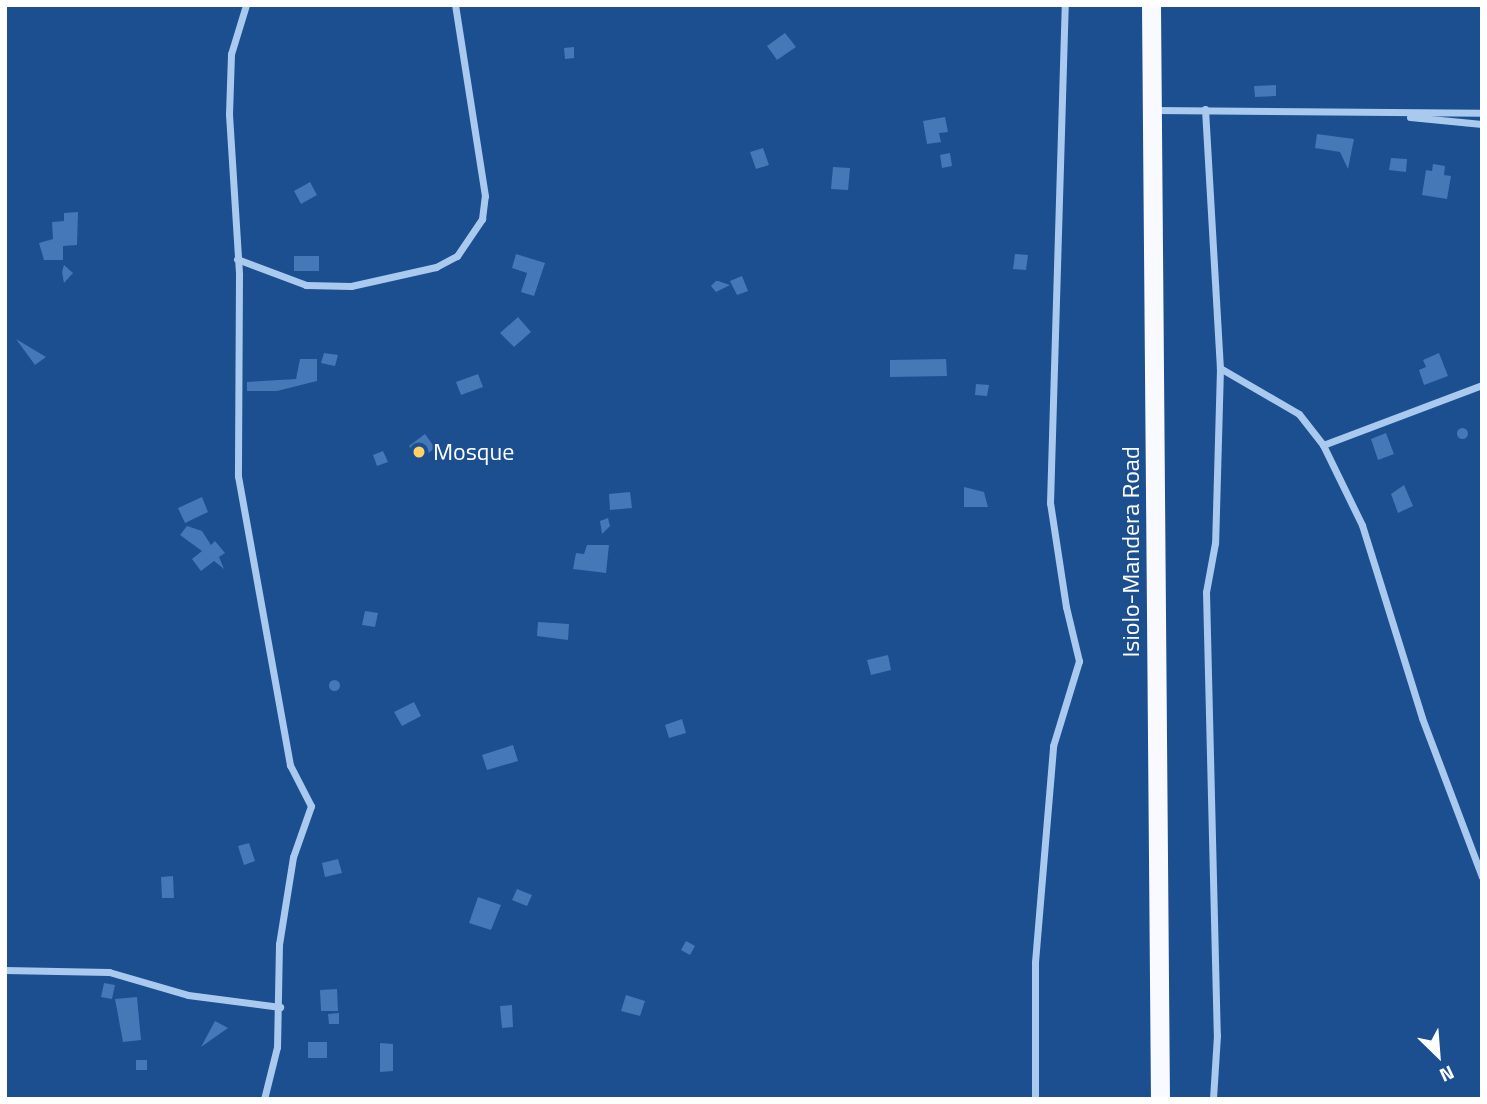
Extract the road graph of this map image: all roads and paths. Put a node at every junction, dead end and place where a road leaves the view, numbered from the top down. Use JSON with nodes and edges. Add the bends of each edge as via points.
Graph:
{"nodes":[{"id":1,"x":246,"y":5,"type":"edge"},
{"id":2,"x":455,"y":5,"type":"edge"},
{"id":3,"x":1065,"y":5,"type":"edge"},
{"id":4,"x":1152,"y":5,"type":"edge"},
{"id":5,"x":1205,"y":108,"type":"junction"},
{"id":6,"x":1153,"y":110,"type":"junction"},
{"id":7,"x":1364,"y":112,"type":"junction"},
{"id":8,"x":1482,"y":113,"type":"edge"},
{"id":9,"x":1482,"y":124,"type":"edge"},
{"id":10,"x":237,"y":258,"type":"junction"},
{"id":11,"x":1220,"y":368,"type":"junction"},
{"id":12,"x":1482,"y":385,"type":"edge"},
{"id":13,"x":1323,"y":446,"type":"junction"},
{"id":14,"x":1482,"y":877,"type":"edge"},
{"id":15,"x":5,"y":970,"type":"edge"},
{"id":16,"x":280,"y":1007,"type":"junction"},
{"id":17,"x":264,"y":1099,"type":"edge"},
{"id":18,"x":1035,"y":1099,"type":"edge"},
{"id":19,"x":1160,"y":1099,"type":"edge"},
{"id":20,"x":1213,"y":1099,"type":"edge"}],
"edges":[{"from":1,"to":10,"type":"street","via":[[231,54],[229,102]]},
{"from":2,"to":10,"type":"street","via":[[485,195],[482,219],[457,256],[436,267],[351,286],[306,285]]},
{"from":3,"to":18,"type":"street","via":[[1050,503],[1079,661],[1053,746],[1035,962]]},
{"from":4,"to":6,"type":"highway","name":"Isiolo-Mandera Road"},
{"from":5,"to":6,"type":"street"},
{"from":5,"to":7,"type":"street"},
{"from":5,"to":11,"type":"street"},
{"from":6,"to":19,"type":"highway","name":"Isiolo-Mandera Road"},
{"from":7,"to":8,"type":"street"},
{"from":7,"to":9,"type":"street"},
{"from":10,"to":16,"type":"street","via":[[237,476],[290,765],[311,806],[293,857],[279,944]]},
{"from":11,"to":13,"type":"street","via":[[1236,382],[1288,406]]},
{"from":11,"to":20,"type":"street","via":[[1215,543],[1206,592],[1217,1035]]},
{"from":12,"to":13,"type":"street"},
{"from":13,"to":14,"type":"street","via":[[1362,525],[1422,718]]},
{"from":15,"to":16,"type":"street","via":[[109,972],[188,995]]},
{"from":16,"to":17,"type":"street","via":[[277,1047]]}]}
